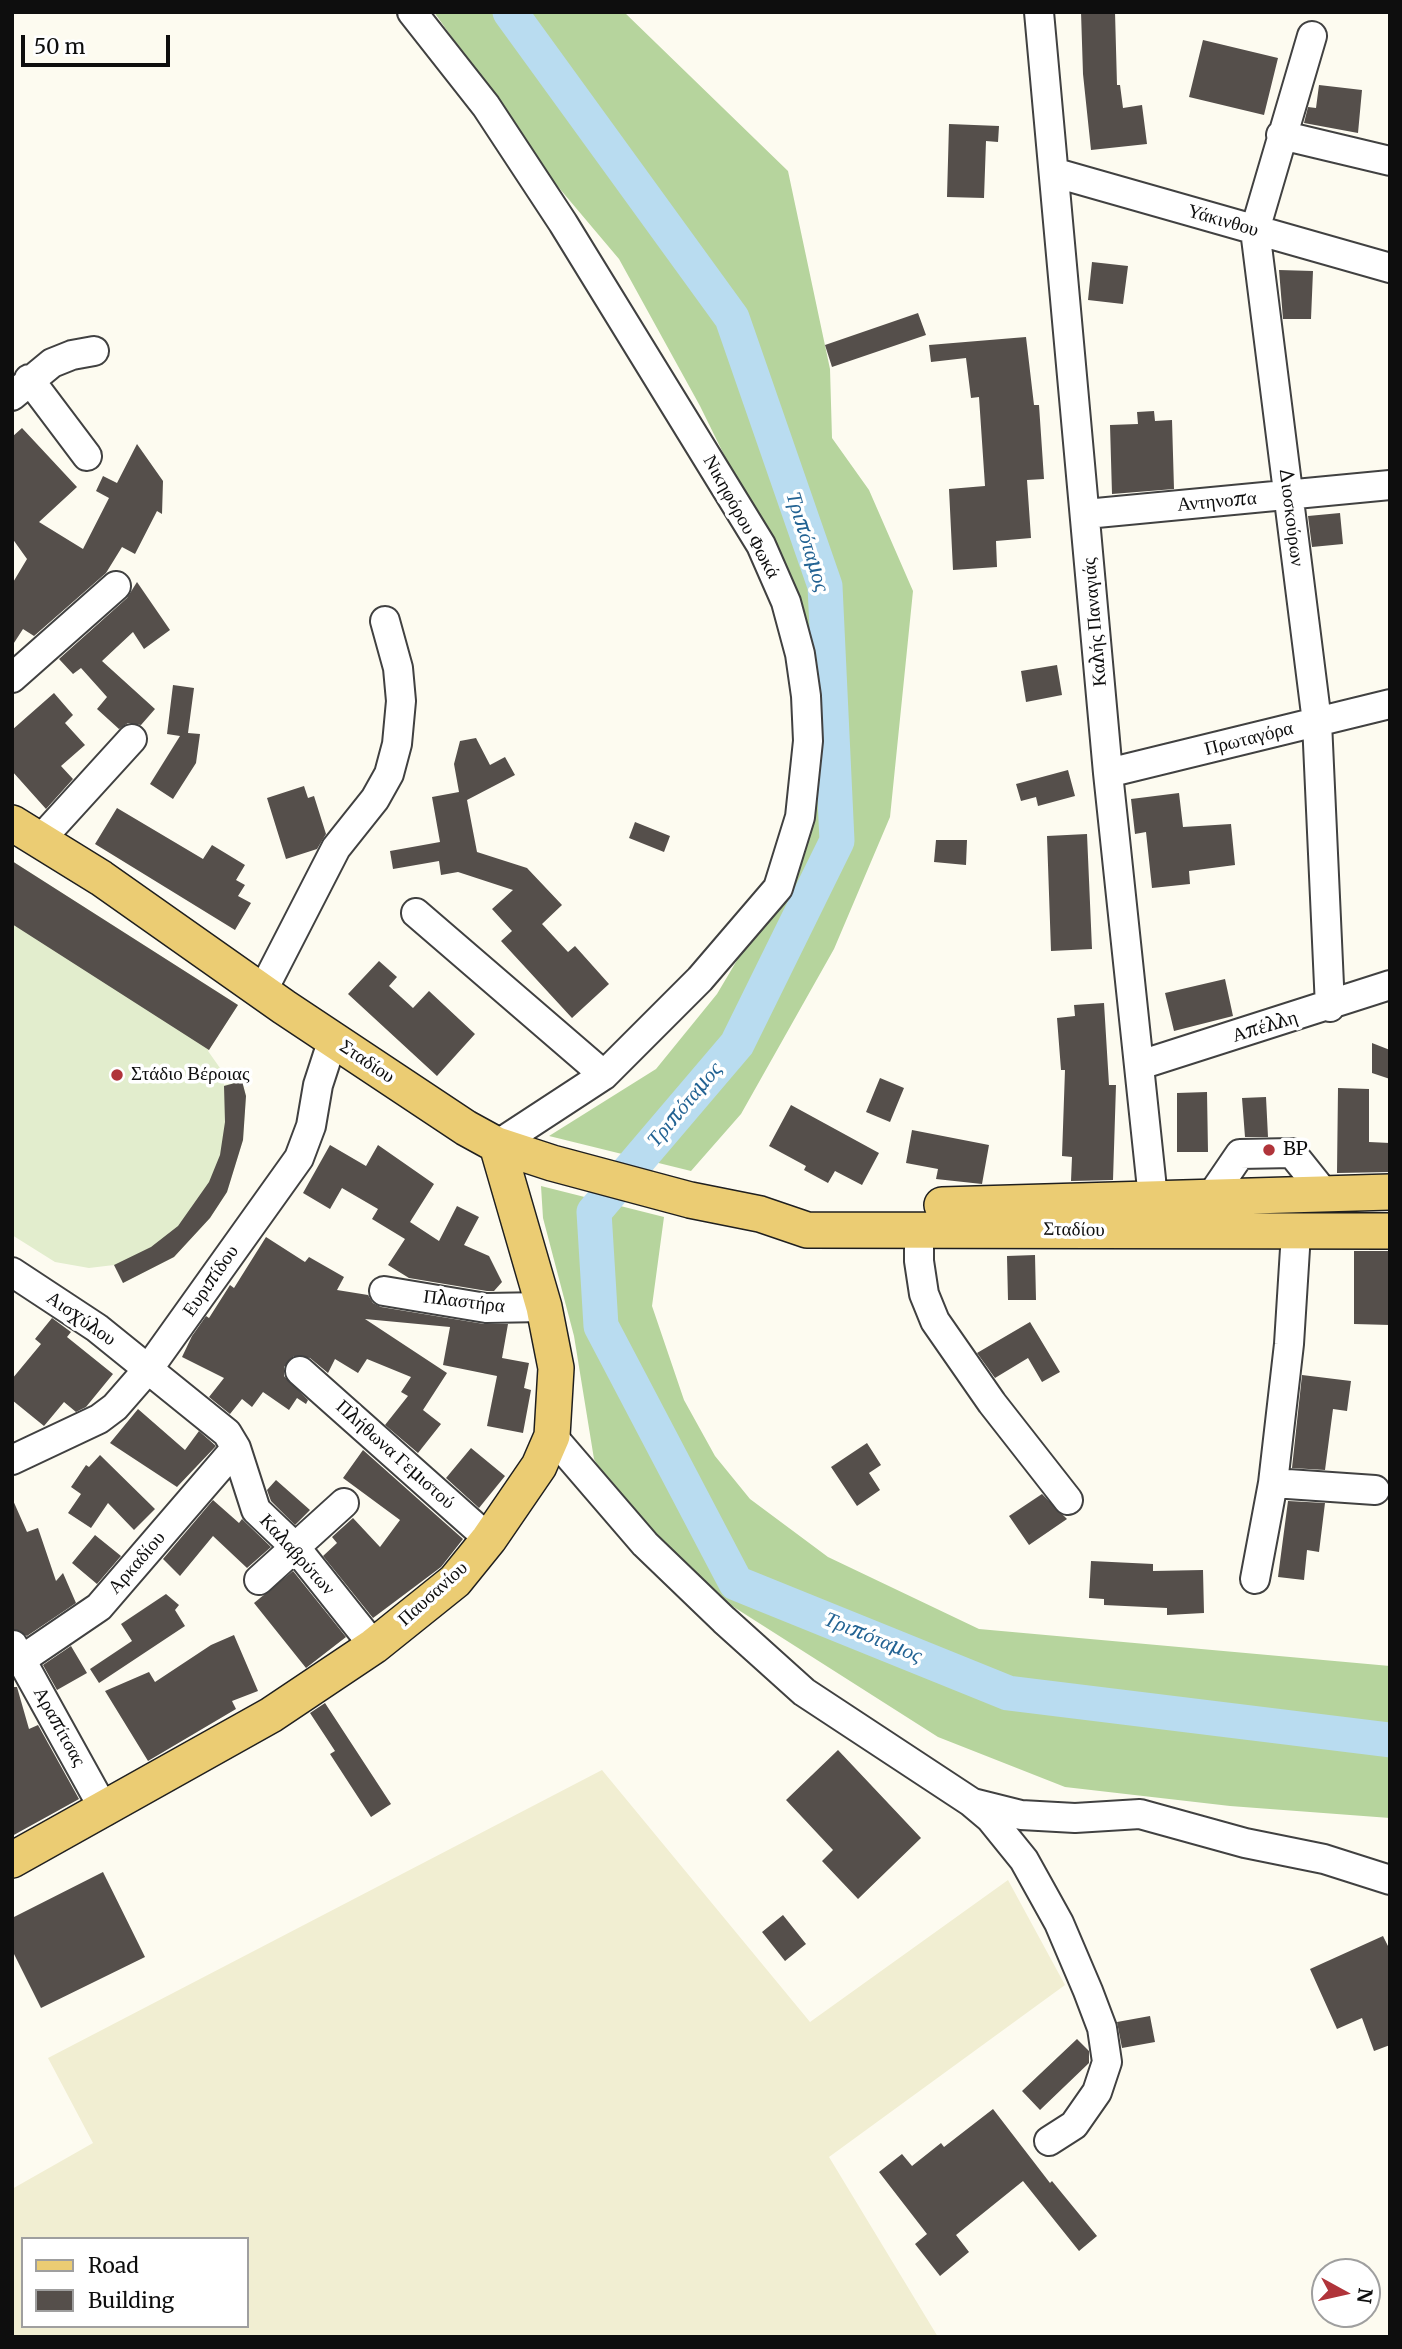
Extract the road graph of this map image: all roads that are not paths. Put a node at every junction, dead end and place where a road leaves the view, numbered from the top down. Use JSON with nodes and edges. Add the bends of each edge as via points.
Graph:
{"nodes":[{"id":1,"x":412,"y":12,"type":"edge"},
{"id":2,"x":1039,"y":12,"type":"edge"},
{"id":3,"x":1311,"y":36,"type":"dead end"},
{"id":4,"x":1281,"y":135,"type":"junction"},
{"id":5,"x":1390,"y":161,"type":"edge"},
{"id":6,"x":1056,"y":173,"type":"junction"},
{"id":7,"x":1255,"y":230,"type":"junction"},
{"id":8,"x":1390,"y":268,"type":"edge"},
{"id":9,"x":94,"y":351,"type":"dead end"},
{"id":10,"x":21,"y":388,"type":"edge"},
{"id":11,"x":88,"y":456,"type":"dead end"},
{"id":12,"x":1390,"y":485,"type":"edge"},
{"id":13,"x":1289,"y":495,"type":"junction"},
{"id":14,"x":1086,"y":514,"type":"junction"},
{"id":15,"x":116,"y":586,"type":"dead end"},
{"id":16,"x":385,"y":621,"type":"dead end"},
{"id":17,"x":12,"y":678,"type":"edge"},
{"id":18,"x":1390,"y":704,"type":"edge"},
{"id":19,"x":1317,"y":722,"type":"junction"},
{"id":20,"x":132,"y":740,"type":"dead end"},
{"id":21,"x":1108,"y":773,"type":"junction"},
{"id":22,"x":26,"y":832,"type":"edge"},
{"id":23,"x":416,"y":913,"type":"dead end"},
{"id":24,"x":1390,"y":985,"type":"edge"},
{"id":25,"x":263,"y":990,"type":"junction"},
{"id":26,"x":1329,"y":1007,"type":"junction"},
{"id":27,"x":333,"y":1039,"type":"junction"},
{"id":28,"x":1140,"y":1065,"type":"junction"},
{"id":29,"x":604,"y":1075,"type":"junction"},
{"id":30,"x":498,"y":1144,"type":"junction"},
{"id":31,"x":1390,"y":1192,"type":"edge"},
{"id":32,"x":760,"y":1214,"type":"junction"},
{"id":33,"x":1154,"y":1215,"type":"junction"},
{"id":34,"x":919,"y":1229,"type":"junction"},
{"id":35,"x":1390,"y":1231,"type":"edge"},
{"id":36,"x":1296,"y":1233,"type":"junction"},
{"id":37,"x":12,"y":1272,"type":"edge"},
{"id":38,"x":384,"y":1291,"type":"dead end"},
{"id":39,"x":544,"y":1307,"type":"junction"},
{"id":40,"x":149,"y":1368,"type":"junction"},
{"id":41,"x":300,"y":1371,"type":"dead end"},
{"id":42,"x":552,"y":1437,"type":"junction"},
{"id":43,"x":236,"y":1448,"type":"junction"},
{"id":44,"x":14,"y":1456,"type":"edge"},
{"id":45,"x":1273,"y":1483,"type":"junction"},
{"id":46,"x":1375,"y":1490,"type":"dead end"},
{"id":47,"x":1068,"y":1500,"type":"dead end"},
{"id":48,"x":344,"y":1503,"type":"dead end"},
{"id":49,"x":489,"y":1539,"type":"junction"},
{"id":50,"x":296,"y":1548,"type":"junction"},
{"id":51,"x":1255,"y":1579,"type":"dead end"},
{"id":52,"x":260,"y":1580,"type":"dead end"},
{"id":53,"x":374,"y":1646,"type":"junction"},
{"id":54,"x":17,"y":1652,"type":"edge"},
{"id":55,"x":971,"y":1802,"type":"junction"},
{"id":56,"x":105,"y":1811,"type":"junction"},
{"id":57,"x":12,"y":1860,"type":"edge"},
{"id":58,"x":1390,"y":1880,"type":"edge"},
{"id":59,"x":1049,"y":2141,"type":"dead end"}],
"edges":[{"from":1,"to":29,"type":"street","name":"Νικηφόρου Φωκά","via":[[486,106],[761,545],[786,602],[800,654],[807,741],[800,817],[778,888],[700,979]]},
{"from":2,"to":6,"type":"street","name":"Καλής Παναγιάς"},
{"from":3,"to":4,"type":"street","name":"Διοσκούρων"},
{"from":4,"to":5,"type":"street"},
{"from":4,"to":7,"type":"street","name":"Διοσκούρων"},
{"from":6,"to":7,"type":"street","name":"Υάκινθου"},
{"from":6,"to":14,"type":"street","name":"Καλής Παναγιάς"},
{"from":7,"to":8,"type":"street","name":"Υάκινθου"},
{"from":7,"to":13,"type":"street","name":"Διοσκούρων"},
{"from":9,"to":10,"type":"street","via":[[52,363]]},
{"from":10,"to":11,"type":"street"},
{"from":12,"to":13,"type":"street","name":"Αντηνοπα"},
{"from":13,"to":14,"type":"street","name":"Αντηνοπα"},
{"from":13,"to":19,"type":"street","name":"Διοσκούρων"},
{"from":14,"to":21,"type":"street","name":"Καλής Παναγιάς"},
{"from":15,"to":17,"type":"street"},
{"from":16,"to":25,"type":"street","via":[[398,667],[401,701],[389,774],[336,848]]},
{"from":18,"to":19,"type":"street","name":"Πρωταγόρα"},
{"from":19,"to":21,"type":"street","name":"Πρωταγόρα"},
{"from":19,"to":26,"type":"street","name":"Διοσκούρων"},
{"from":20,"to":22,"type":"street"},
{"from":21,"to":28,"type":"street","name":"Καλής Παναγιάς"},
{"from":22,"to":25,"type":"main road","name":"Σταδίου"},
{"from":23,"to":29,"type":"street"},
{"from":24,"to":26,"type":"street","name":"Απέλλη"},
{"from":25,"to":27,"type":"main road","name":"Σταδίου"},
{"from":26,"to":28,"type":"street","name":"Απέλλη"},
{"from":27,"to":30,"type":"main road","name":"Σταδίου","via":[[466,1128]]},
{"from":27,"to":40,"type":"street","name":"Ευριπίδου","via":[[299,1158]]},
{"from":28,"to":33,"type":"street","name":"Καλής Παναγιάς"},
{"from":29,"to":30,"type":"street","name":"Νικηφόρου Φωκά"},
{"from":30,"to":32,"type":"main road","name":"Σταδίου","via":[[690,1200]]},
{"from":30,"to":39,"type":"main road","name":"Παυσανίου"},
{"from":31,"to":33,"type":"main road","name":"Σταδίου","via":[[1210,1198]]},
{"from":32,"to":33,"type":"main road","name":"Σταδίου","via":[[807,1209]]},
{"from":32,"to":34,"type":"main road","name":"Σταδίου","via":[[807,1230]]},
{"from":33,"to":34,"type":"main road","name":"Σταδίου"},
{"from":33,"to":36,"type":"main road","name":"Σταδίου"},
{"from":34,"to":47,"type":"street","via":[[924,1294],[935,1321]]},
{"from":35,"to":36,"type":"main road","name":"Σταδίου"},
{"from":36,"to":45,"type":"street"},
{"from":37,"to":40,"type":"street","name":"Αισχύλου"},
{"from":38,"to":39,"type":"street","name":"Πλαστήρα","via":[[486,1307]]},
{"from":39,"to":42,"type":"main road","name":"Παυσανίου","via":[[556,1368]]},
{"from":40,"to":43,"type":"street","name":"Καλαβρύτων","via":[[228,1433]]},
{"from":40,"to":44,"type":"street","name":"Ευριπίδου","via":[[99,1419]]},
{"from":41,"to":49,"type":"street","name":"Πλήθωνα Γεμιστού"},
{"from":42,"to":49,"type":"main road","name":"Παυσανίου","via":[[540,1466]]},
{"from":42,"to":55,"type":"street","via":[[645,1544],[804,1692]]},
{"from":43,"to":50,"type":"street","name":"Καλαβρύτων","via":[[256,1510]]},
{"from":43,"to":54,"type":"street","name":"Αρκαδίου","via":[[99,1607]]},
{"from":45,"to":46,"type":"street"},
{"from":45,"to":51,"type":"street"},
{"from":48,"to":50,"type":"street"},
{"from":49,"to":53,"type":"main road","name":"Παυσανίου","via":[[455,1581]]},
{"from":50,"to":52,"type":"street"},
{"from":50,"to":53,"type":"street","name":"Καλαβρύτων"},
{"from":53,"to":56,"type":"main road","name":"Παυσανίου","via":[[271,1715],[145,1783]]},
{"from":54,"to":56,"type":"street","name":"Αραπίτσας"},
{"from":55,"to":58,"type":"street","via":[[1021,1815],[1140,1814]]},
{"from":55,"to":59,"type":"street","via":[[1024,1860],[1059,1923],[1102,2028],[1107,2062],[1097,2092],[1074,2125]]},
{"from":56,"to":57,"type":"main road","name":"Παυσανίου"}]}
